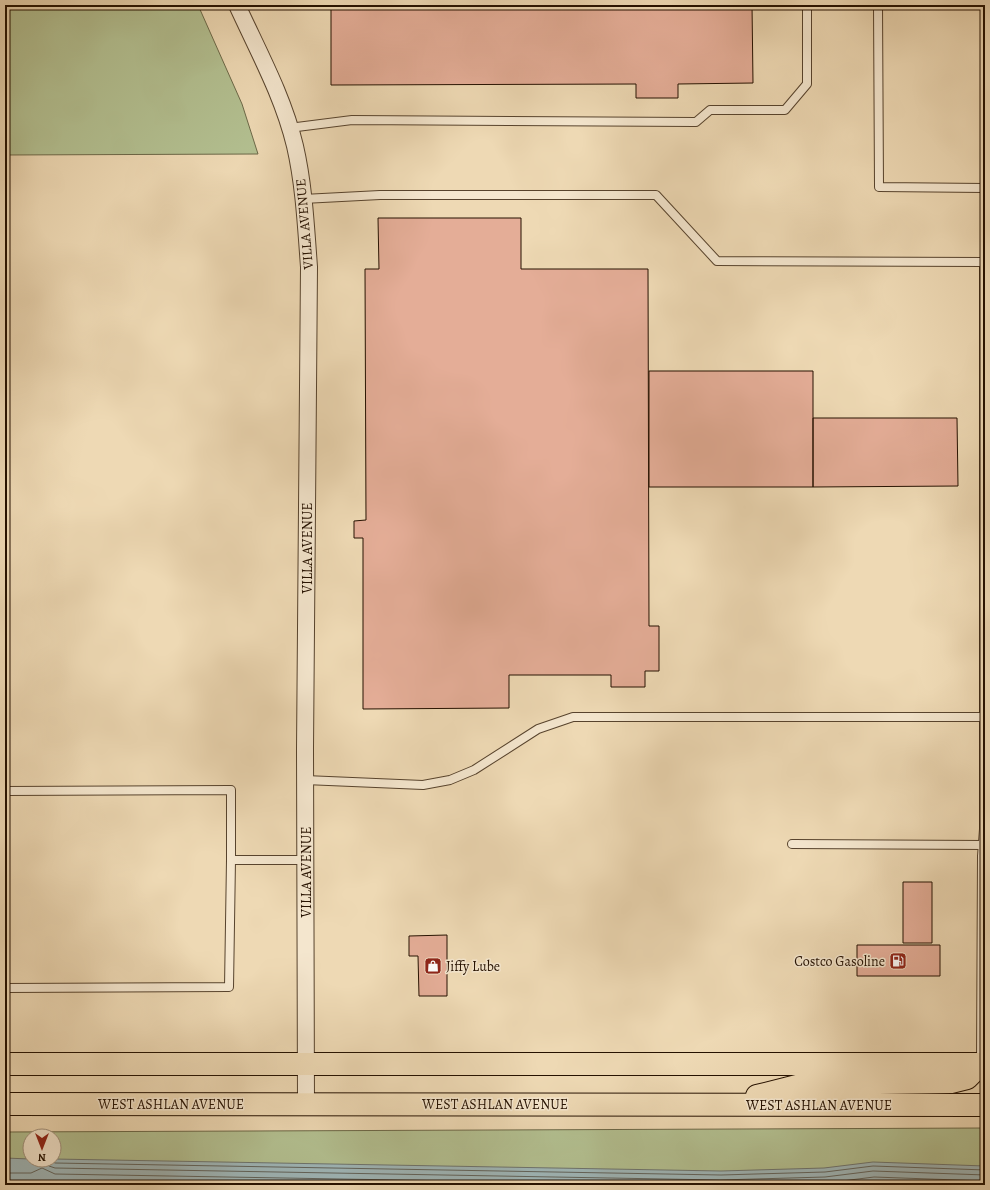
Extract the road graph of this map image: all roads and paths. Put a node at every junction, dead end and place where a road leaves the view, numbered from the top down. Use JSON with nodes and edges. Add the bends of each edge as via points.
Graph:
{"nodes":[{"id":1,"x":237,"y":5,"type":"edge"},
{"id":2,"x":807,"y":5,"type":"edge"},
{"id":3,"x":878,"y":5,"type":"edge"},
{"id":4,"x":289,"y":128,"type":"junction"},
{"id":5,"x":985,"y":188,"type":"edge"},
{"id":6,"x":303,"y":199,"type":"junction"},
{"id":7,"x":984,"y":262,"type":"edge"},
{"id":8,"x":984,"y":534,"type":"edge"},
{"id":9,"x":983,"y":717,"type":"junction"},
{"id":10,"x":305,"y":780,"type":"junction"},
{"id":11,"x":5,"y":791,"type":"edge"},
{"id":12,"x":792,"y":844,"type":"dead end"},
{"id":13,"x":984,"y":845,"type":"edge"},
{"id":14,"x":231,"y":860,"type":"junction"},
{"id":15,"x":306,"y":860,"type":"junction"},
{"id":16,"x":5,"y":988,"type":"edge"},
{"id":17,"x":5,"y":1064,"type":"edge"},
{"id":18,"x":306,"y":1064,"type":"junction"},
{"id":19,"x":983,"y":1064,"type":"edge"},
{"id":20,"x":5,"y":1104,"type":"edge"},
{"id":21,"x":306,"y":1104,"type":"junction"},
{"id":22,"x":727,"y":1104,"type":"junction"},
{"id":23,"x":985,"y":1105,"type":"edge"}],
"edges":[{"from":1,"to":4,"type":"street","name":"VILLA AVENUE","via":[[277,90]]},
{"from":2,"to":4,"type":"lane","via":[[807,84],[785,110],[710,110],[696,122],[352,120]]},
{"from":3,"to":5,"type":"lane","via":[[879,187]]},
{"from":4,"to":6,"type":"street","name":"VILLA AVENUE","via":[[295,146]]},
{"from":6,"to":7,"type":"lane","via":[[388,195],[656,195],[717,261]]},
{"from":6,"to":10,"type":"street","name":"VILLA AVENUE","via":[[309,267]]},
{"from":7,"to":8,"type":"lane"},
{"from":8,"to":9,"type":"lane"},
{"from":9,"to":10,"type":"lane","via":[[573,717],[538,729],[474,770],[450,780],[424,785]]},
{"from":9,"to":13,"type":"lane"},
{"from":10,"to":15,"type":"street","name":"VILLA AVENUE"},
{"from":11,"to":14,"type":"lane","via":[[231,790]]},
{"from":12,"to":13,"type":"lane"},
{"from":13,"to":19,"type":"lane"},
{"from":14,"to":15,"type":"lane"},
{"from":14,"to":16,"type":"lane","via":[[229,987]]},
{"from":15,"to":18,"type":"street","name":"VILLA AVENUE"},
{"from":17,"to":18,"type":"main road"},
{"from":18,"to":19,"type":"main road"},
{"from":18,"to":21,"type":"street","name":"VILLA AVENUE"},
{"from":19,"to":22,"type":"main road","via":[[967,1078],[951,1082],[805,1084]]},
{"from":20,"to":21,"type":"main road","name":"WEST ASHLAN AVENUE"},
{"from":21,"to":22,"type":"main road","name":"WEST ASHLAN AVENUE"},
{"from":22,"to":23,"type":"main road","name":"WEST ASHLAN AVENUE"}]}
